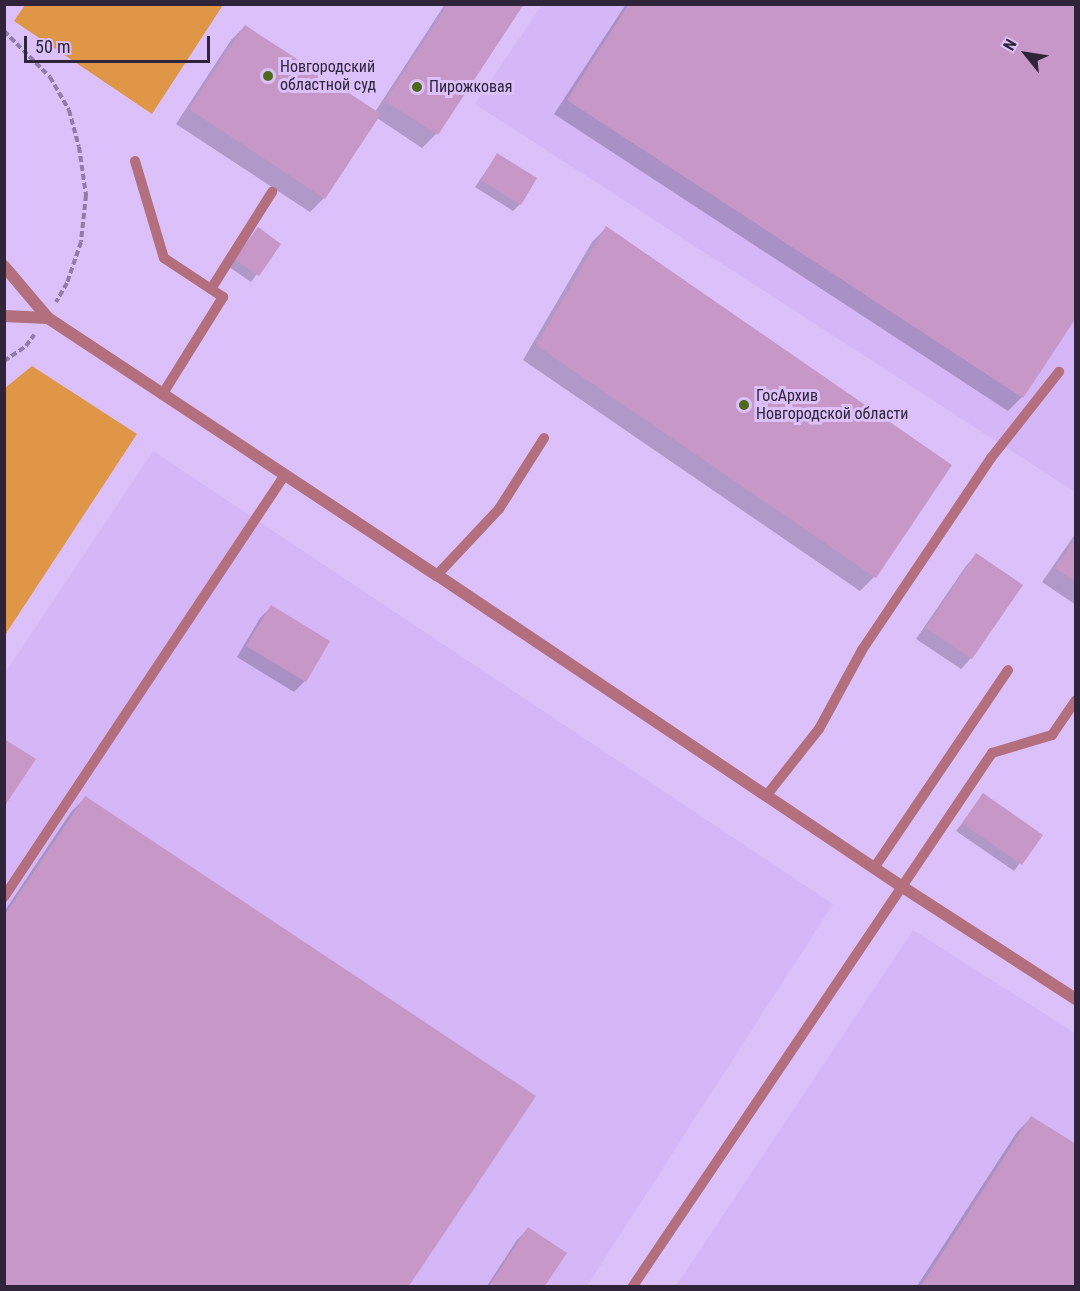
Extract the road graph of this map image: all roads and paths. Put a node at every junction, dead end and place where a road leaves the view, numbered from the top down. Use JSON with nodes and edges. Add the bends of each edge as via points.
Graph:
{"nodes":[{"id":1,"x":4,"y":31,"type":"edge"},
{"id":2,"x":135,"y":160,"type":"dead end"},
{"id":3,"x":272,"y":192,"type":"dead end"},
{"id":4,"x":4,"y":266,"type":"edge"},
{"id":5,"x":211,"y":289,"type":"junction"},
{"id":6,"x":4,"y":316,"type":"edge"},
{"id":7,"x":48,"y":318,"type":"junction"},
{"id":8,"x":4,"y":361,"type":"edge"},
{"id":9,"x":1059,"y":372,"type":"dead end"},
{"id":10,"x":162,"y":394,"type":"junction"},
{"id":11,"x":544,"y":438,"type":"dead end"},
{"id":12,"x":284,"y":476,"type":"junction"},
{"id":13,"x":437,"y":575,"type":"junction"},
{"id":14,"x":1008,"y":670,"type":"dead end"},
{"id":15,"x":1076,"y":700,"type":"edge"},
{"id":16,"x":766,"y":796,"type":"junction"},
{"id":17,"x":874,"y":868,"type":"junction"},
{"id":18,"x":901,"y":886,"type":"junction"},
{"id":19,"x":4,"y":897,"type":"edge"},
{"id":20,"x":1076,"y":999,"type":"edge"},
{"id":21,"x":633,"y":1287,"type":"edge"}],
"edges":[{"from":1,"to":7,"type":"path","via":[[50,77],[69,110],[79,147],[86,195],[81,242],[67,283]]},
{"from":2,"to":5,"type":"lane","via":[[164,258]]},
{"from":3,"to":5,"type":"lane"},
{"from":4,"to":7,"type":"street"},
{"from":5,"to":10,"type":"lane","via":[[223,297]]},
{"from":6,"to":7,"type":"street"},
{"from":7,"to":8,"type":"path","via":[[26,346]]},
{"from":7,"to":10,"type":"street"},
{"from":9,"to":16,"type":"lane","via":[[991,458],[862,650],[819,729]]},
{"from":10,"to":12,"type":"street"},
{"from":11,"to":13,"type":"lane","via":[[499,509]]},
{"from":12,"to":13,"type":"street"},
{"from":12,"to":19,"type":"lane"},
{"from":13,"to":16,"type":"street"},
{"from":14,"to":17,"type":"lane"},
{"from":15,"to":18,"type":"lane","via":[[1052,735],[992,753]]},
{"from":16,"to":17,"type":"street"},
{"from":17,"to":18,"type":"street"},
{"from":18,"to":20,"type":"street"},
{"from":18,"to":21,"type":"lane"}]}
